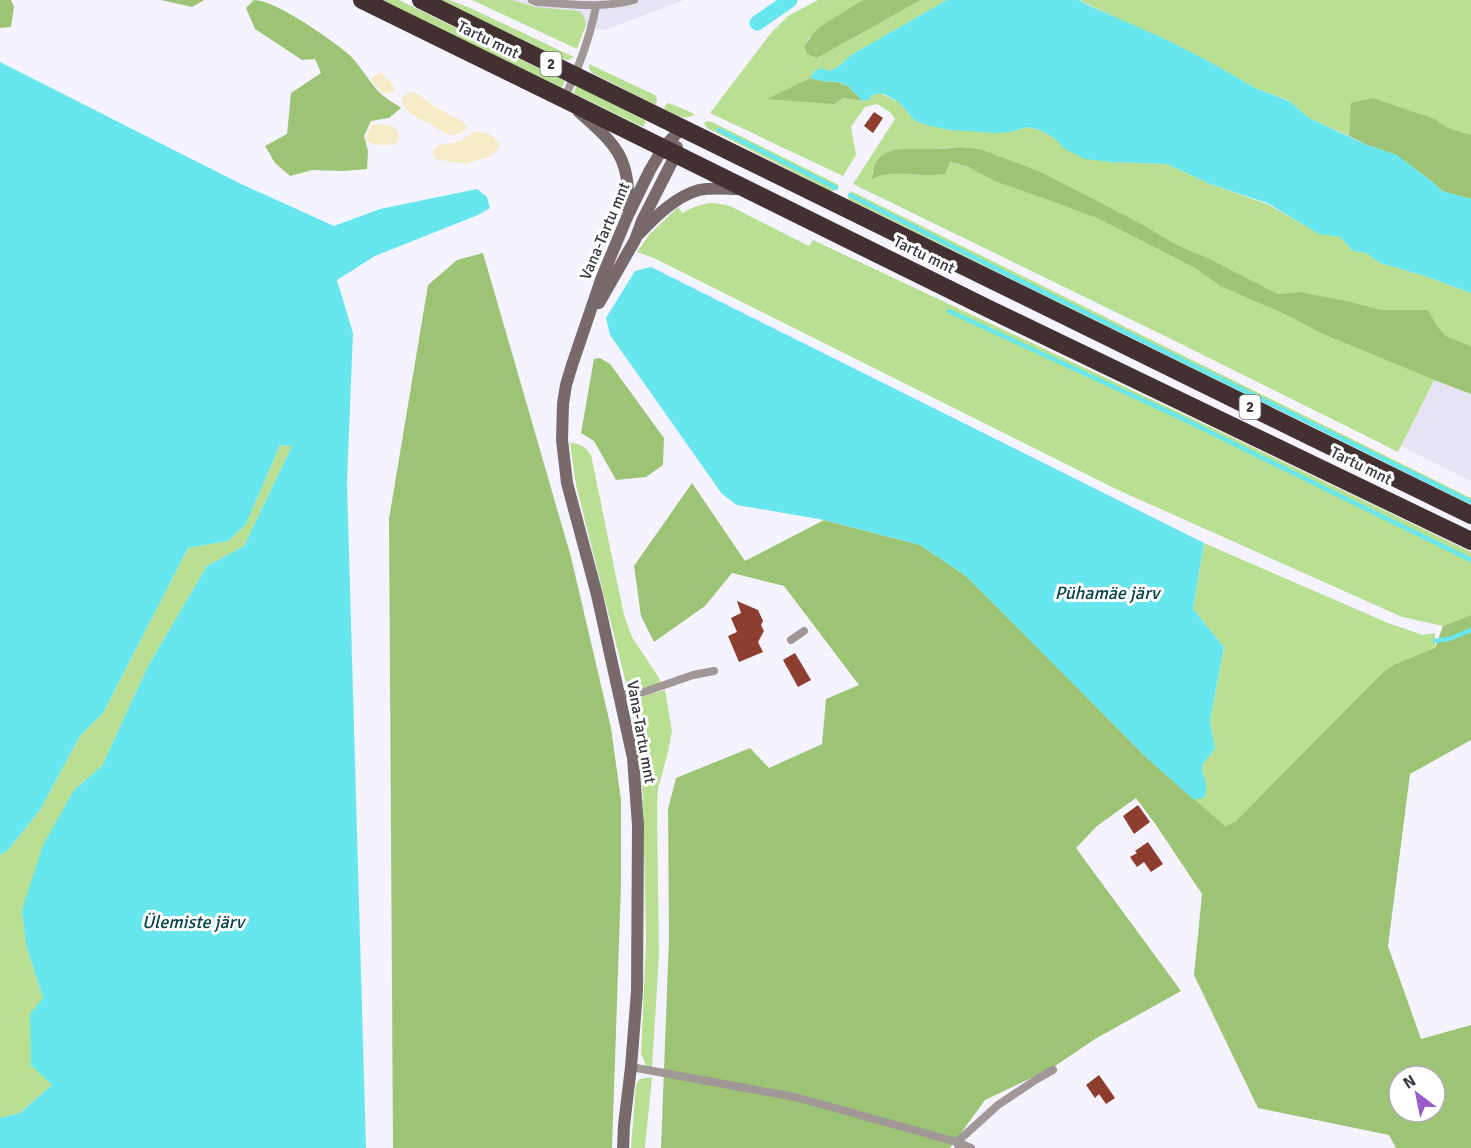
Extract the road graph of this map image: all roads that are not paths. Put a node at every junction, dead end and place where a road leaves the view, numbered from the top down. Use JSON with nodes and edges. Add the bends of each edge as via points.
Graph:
{"nodes":[{"id":1,"x":362,"y":0,"type":"edge"},
{"id":2,"x":421,"y":0,"type":"edge"},
{"id":3,"x":532,"y":0,"type":"edge"},
{"id":4,"x":634,"y":0,"type":"edge"},
{"id":5,"x":596,"y":6,"type":"junction"},
{"id":6,"x":575,"y":75,"type":"junction"},
{"id":7,"x":564,"y":99,"type":"junction"},
{"id":8,"x":681,"y":129,"type":"junction"},
{"id":9,"x":669,"y":151,"type":"junction"},
{"id":10,"x":745,"y":189,"type":"junction"},
{"id":11,"x":628,"y":215,"type":"junction"},
{"id":12,"x":635,"y":240,"type":"junction"},
{"id":13,"x":584,"y":330,"type":"junction"},
{"id":14,"x":1471,"y":516,"type":"edge"},
{"id":15,"x":1471,"y":541,"type":"edge"},
{"id":16,"x":804,"y":631,"type":"dead end"},
{"id":17,"x":791,"y":640,"type":"dead end"},
{"id":18,"x":714,"y":671,"type":"dead end"},
{"id":19,"x":619,"y":694,"type":"junction"},
{"id":20,"x":631,"y":1067,"type":"junction"},
{"id":21,"x":1053,"y":1070,"type":"dead end"},
{"id":22,"x":958,"y":1145,"type":"edge"},
{"id":23,"x":622,"y":1148,"type":"edge"},
{"id":24,"x":971,"y":1148,"type":"edge"}],
"edges":[{"from":1,"to":7,"type":"highway","name":"Tartu mnt","number":"2"},
{"from":2,"to":6,"type":"highway","name":"Tartu mnt","number":"2"},
{"from":3,"to":5,"type":"lane"},
{"from":4,"to":5,"type":"lane"},
{"from":5,"to":6,"type":"lane"},
{"from":6,"to":7,"type":"lane"},
{"from":6,"to":8,"type":"highway","name":"Tartu mnt","number":"2"},
{"from":7,"to":9,"type":"highway","name":"Tartu mnt","number":"2"},
{"from":7,"to":11,"type":"street","via":[[608,138],[620,156],[627,173]]},
{"from":8,"to":9,"type":"street"},
{"from":8,"to":14,"type":"highway","name":"Tartu mnt","number":"2"},
{"from":9,"to":10,"type":"highway","name":"Tartu mnt","number":"2"},
{"from":9,"to":11,"type":"street","name":"Vana-Tartu mnt","via":[[650,170]]},
{"from":9,"to":12,"type":"street","name":"Vana-Tartu mnt"},
{"from":10,"to":12,"type":"street","via":[[699,190],[683,197]]},
{"from":10,"to":15,"type":"highway","name":"Tartu mnt","number":"2"},
{"from":11,"to":13,"type":"street","name":"Vana-Tartu mnt"},
{"from":12,"to":13,"type":"street","name":"Vana-Tartu mnt"},
{"from":13,"to":19,"type":"street","name":"Vana-Tartu mnt","via":[[563,404],[564,464]]},
{"from":16,"to":17,"type":"lane"},
{"from":18,"to":19,"type":"lane","via":[[644,692]]},
{"from":19,"to":20,"type":"street","name":"Vana-Tartu mnt","via":[[633,758],[638,825],[637,991]]},
{"from":20,"to":22,"type":"lane","via":[[795,1097]]},
{"from":20,"to":23,"type":"street","name":"Vana-Tartu mnt"},
{"from":21,"to":22,"type":"lane","via":[[998,1105]]},
{"from":22,"to":24,"type":"lane"}]}
